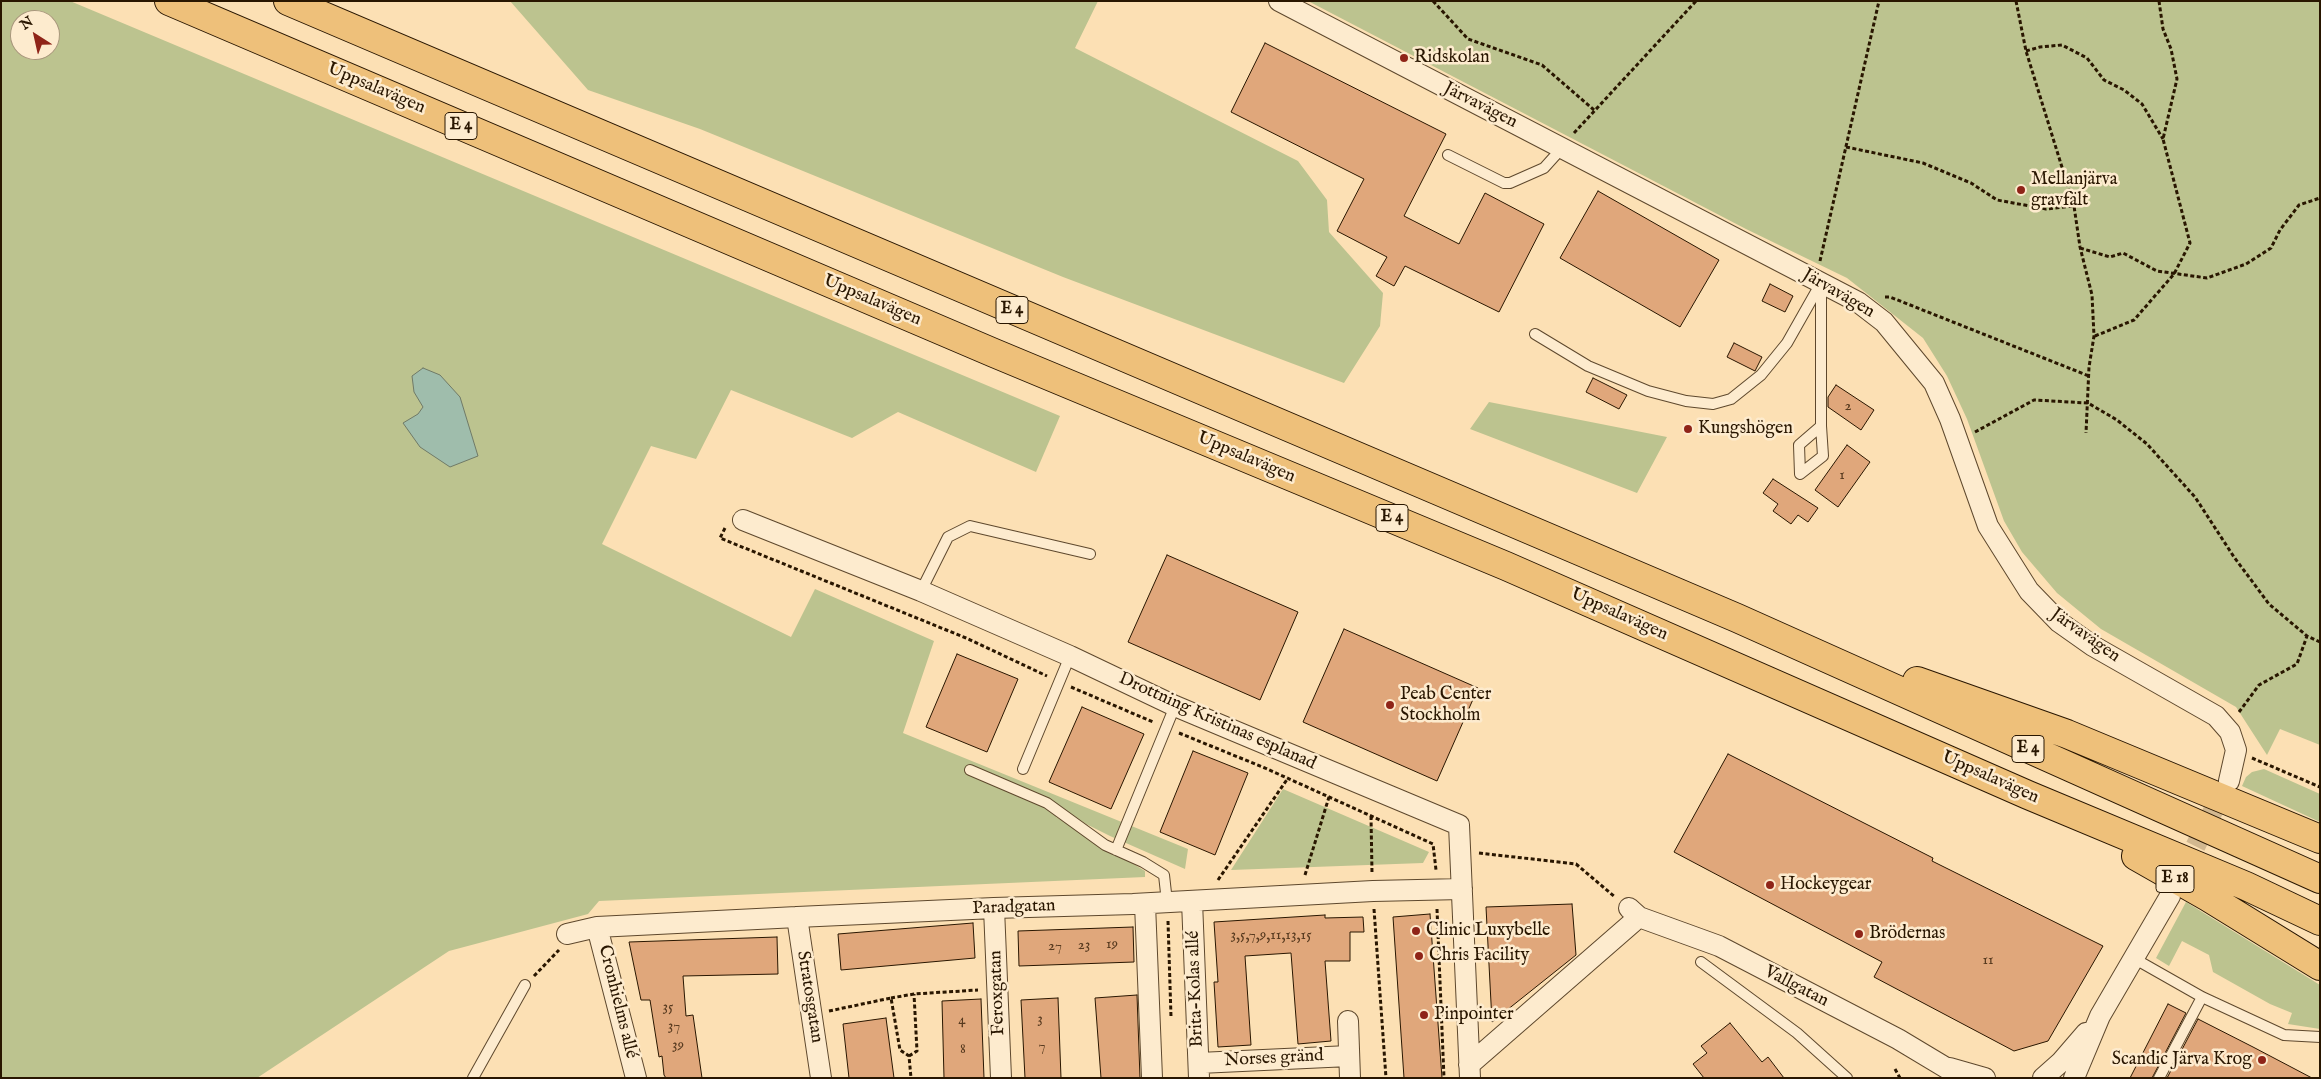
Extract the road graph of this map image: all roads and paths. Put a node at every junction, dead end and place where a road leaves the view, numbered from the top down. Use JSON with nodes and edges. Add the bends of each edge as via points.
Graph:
{"nodes":[{"id":1,"x":170,"y":1,"type":"edge"},
{"id":2,"x":288,"y":1,"type":"edge"},
{"id":3,"x":1279,"y":1,"type":"edge"},
{"id":4,"x":1433,"y":1,"type":"edge"},
{"id":5,"x":1696,"y":1,"type":"edge"},
{"id":6,"x":1879,"y":1,"type":"edge"},
{"id":7,"x":2016,"y":1,"type":"edge"},
{"id":8,"x":2159,"y":1,"type":"edge"},
{"id":9,"x":2026,"y":51,"type":"junction"},
{"id":10,"x":1594,"y":110,"type":"junction"},
{"id":11,"x":2163,"y":139,"type":"junction"},
{"id":12,"x":1567,"y":141,"type":"junction"},
{"id":13,"x":1846,"y":147,"type":"junction"},
{"id":14,"x":1448,"y":155,"type":"dead end"},
{"id":15,"x":2320,"y":198,"type":"edge"},
{"id":16,"x":2074,"y":206,"type":"junction"},
{"id":17,"x":2080,"y":247,"type":"junction"},
{"id":18,"x":1820,"y":274,"type":"junction"},
{"id":19,"x":2174,"y":274,"type":"junction"},
{"id":20,"x":1880,"y":298,"type":"dead end"},
{"id":21,"x":1535,"y":334,"type":"dead end"},
{"id":22,"x":2094,"y":336,"type":"junction"},
{"id":23,"x":2089,"y":376,"type":"junction"},
{"id":24,"x":2088,"y":403,"type":"junction"},
{"id":25,"x":1820,"y":426,"type":"dead end"},
{"id":26,"x":2086,"y":434,"type":"dead end"},
{"id":27,"x":1960,"y":445,"type":"junction"},
{"id":28,"x":744,"y":520,"type":"dead end"},
{"id":29,"x":1090,"y":554,"type":"dead end"},
{"id":30,"x":921,"y":591,"type":"junction"},
{"id":31,"x":1737,"y":618,"type":"junction"},
{"id":32,"x":2307,"y":636,"type":"junction"},
{"id":33,"x":2320,"y":642,"type":"edge"},
{"id":34,"x":1070,"y":656,"type":"junction"},
{"id":35,"x":1175,"y":706,"type":"junction"},
{"id":36,"x":2224,"y":725,"type":"junction"},
{"id":37,"x":2236,"y":750,"type":"junction"},
{"id":38,"x":1023,"y":769,"type":"dead end"},
{"id":39,"x":970,"y":770,"type":"dead end"},
{"id":40,"x":1288,"y":778,"type":"dead end"},
{"id":41,"x":2228,"y":781,"type":"tunnel mouth"},
{"id":42,"x":2320,"y":787,"type":"edge"},
{"id":43,"x":2028,"y":795,"type":"junction"},
{"id":44,"x":1329,"y":797,"type":"dead end"},
{"id":45,"x":1371,"y":816,"type":"dead end"},
{"id":46,"x":2320,"y":840,"type":"edge"},
{"id":47,"x":1116,"y":850,"type":"junction"},
{"id":48,"x":1460,"y":852,"type":"junction"},
{"id":49,"x":1435,"y":853,"type":"dead end"},
{"id":50,"x":1304,"y":878,"type":"dead end"},
{"id":51,"x":2320,"y":879,"type":"edge"},
{"id":52,"x":1218,"y":880,"type":"dead end"},
{"id":53,"x":1372,"y":883,"type":"junction"},
{"id":54,"x":1462,"y":890,"type":"junction"},
{"id":55,"x":2170,"y":896,"type":"dead end"},
{"id":56,"x":1192,"y":901,"type":"junction"},
{"id":57,"x":1167,"y":902,"type":"junction"},
{"id":58,"x":1145,"y":904,"type":"junction"},
{"id":59,"x":994,"y":908,"type":"junction"},
{"id":60,"x":1634,"y":913,"type":"junction"},
{"id":61,"x":797,"y":917,"type":"junction"},
{"id":62,"x":2320,"y":921,"type":"edge"},
{"id":63,"x":598,"y":927,"type":"junction"},
{"id":64,"x":571,"y":933,"type":"joint"},
{"id":65,"x":2134,"y":959,"type":"junction"},
{"id":66,"x":1701,"y":962,"type":"dead end"},
{"id":67,"x":2320,"y":966,"type":"edge"},
{"id":68,"x":525,"y":985,"type":"joint"},
{"id":69,"x":998,"y":989,"type":"junction"},
{"id":70,"x":914,"y":994,"type":"junction"},
{"id":71,"x":2202,"y":996,"type":"junction"},
{"id":72,"x":891,"y":998,"type":"junction"},
{"id":73,"x":812,"y":1015,"type":"junction"},
{"id":74,"x":2100,"y":1016,"type":"junction"},
{"id":75,"x":1348,"y":1021,"type":"dead end"},
{"id":76,"x":1172,"y":1027,"type":"dead end"},
{"id":77,"x":2320,"y":1037,"type":"edge"},
{"id":78,"x":909,"y":1056,"type":"junction"},
{"id":79,"x":1349,"y":1056,"type":"junction"},
{"id":80,"x":1895,"y":1069,"type":"dead end"},
{"id":81,"x":1199,"y":1070,"type":"edge"},
{"id":82,"x":1470,"y":1072,"type":"edge"},
{"id":83,"x":1955,"y":1073,"type":"edge"},
{"id":84,"x":473,"y":1078,"type":"edge"},
{"id":85,"x":636,"y":1078,"type":"edge"},
{"id":86,"x":821,"y":1078,"type":"edge"},
{"id":87,"x":911,"y":1078,"type":"edge"},
{"id":88,"x":1001,"y":1078,"type":"edge"},
{"id":89,"x":1152,"y":1078,"type":"edge"},
{"id":90,"x":1350,"y":1078,"type":"edge"},
{"id":91,"x":1386,"y":1078,"type":"edge"},
{"id":92,"x":1847,"y":1078,"type":"edge"},
{"id":93,"x":1900,"y":1078,"type":"edge"},
{"id":94,"x":1985,"y":1078,"type":"edge"},
{"id":95,"x":2043,"y":1078,"type":"edge"},
{"id":96,"x":2074,"y":1078,"type":"edge"},
{"id":97,"x":2159,"y":1078,"type":"edge"}],
"edges":[{"from":1,"to":43,"type":"highway","name":"Uppsalavägen","number":"E 4","via":[[994,354],[1506,566]]},
{"from":2,"to":31,"type":"highway","number":"E 4"},
{"from":3,"to":12,"type":"street","name":"Järvavägen"},
{"from":4,"to":10,"type":"path","via":[[1468,39],[1542,65]]},
{"from":5,"to":10,"type":"path"},
{"from":6,"to":13,"type":"path"},
{"from":7,"to":9,"type":"path"},
{"from":8,"to":11,"type":"path","via":[[2177,79]]},
{"from":9,"to":11,"type":"path","via":[[2062,45],[2087,58],[2104,80],[2142,104]]},
{"from":9,"to":16,"type":"path"},
{"from":10,"to":12,"type":"path"},
{"from":11,"to":19,"type":"path","via":[[2190,243]]},
{"from":12,"to":14,"type":"lane","via":[[1544,168],[1510,183]]},
{"from":12,"to":18,"type":"street","name":"Järvavägen"},
{"from":13,"to":16,"type":"path","via":[[1923,164],[1970,183],[1997,200],[2046,210]]},
{"from":13,"to":18,"type":"path"},
{"from":15,"to":19,"type":"path","via":[[2299,205],[2271,248],[2246,264],[2207,278]]},
{"from":16,"to":17,"type":"path"},
{"from":17,"to":19,"type":"path","via":[[2110,257],[2123,253],[2157,271]]},
{"from":17,"to":22,"type":"path","via":[[2092,294]]},
{"from":18,"to":21,"type":"lane","via":[[1787,343],[1761,375],[1731,399],[1713,404],[1648,391],[1588,366]]},
{"from":18,"to":25,"type":"lane"},
{"from":18,"to":27,"type":"street","name":"Järvavägen","via":[[1884,322],[1910,351],[1934,383]]},
{"from":19,"to":22,"type":"path","via":[[2134,320]]},
{"from":20,"to":23,"type":"path","via":[[1890,297]]},
{"from":22,"to":23,"type":"path"},
{"from":23,"to":24,"type":"path"},
{"from":24,"to":26,"type":"path"},
{"from":24,"to":27,"type":"path","via":[[2034,400],[1983,426]]},
{"from":24,"to":32,"type":"path","via":[[2147,444],[2195,497],[2269,604]]},
{"from":27,"to":36,"type":"street","name":"Järvavägen","via":[[1988,526],[2028,591],[2059,622],[2093,646],[2216,716]]},
{"from":28,"to":30,"type":"street","name":"Drottning Kristinas esplanad"},
{"from":29,"to":30,"type":"lane","via":[[970,526],[948,537]]},
{"from":30,"to":34,"type":"street","name":"Drottning Kristinas esplanad"},
{"from":31,"to":46,"type":"highway","number":"E 4","via":[[2067,734]]},
{"from":31,"to":51,"type":"highway","number":"E 4"},
{"from":32,"to":33,"type":"path"},
{"from":32,"to":36,"type":"path","via":[[2298,664],[2259,685],[2237,715]]},
{"from":34,"to":35,"type":"street","name":"Drottning Kristinas esplanad"},
{"from":34,"to":38,"type":"lane"},
{"from":35,"to":47,"type":"lane"},
{"from":35,"to":48,"type":"street","name":"Drottning Kristinas esplanad","via":[[1458,825]]},
{"from":36,"to":37,"type":"street","name":"Järvavägen"},
{"from":37,"to":41,"type":"street"},
{"from":37,"to":42,"type":"path"},
{"from":39,"to":47,"type":"lane","via":[[1047,803]]},
{"from":40,"to":52,"type":"path"},
{"from":43,"to":62,"type":"highway","name":"Uppsalavägen","number":"E 4","via":[[2246,886]]},
{"from":43,"to":67,"type":"highway","number":"E 18"},
{"from":44,"to":50,"type":"path"},
{"from":45,"to":53,"type":"path"},
{"from":47,"to":57,"type":"lane","via":[[1164,875]]},
{"from":48,"to":49,"type":"path"},
{"from":48,"to":54,"type":"street","name":"Drottning Kristinas esplanad"},
{"from":48,"to":60,"type":"path","via":[[1576,864]]},
{"from":53,"to":54,"type":"street","name":"Paradgatan"},
{"from":53,"to":56,"type":"street","name":"Paradgatan"},
{"from":53,"to":91,"type":"path"},
{"from":54,"to":82,"type":"street","name":"Drottning Kristinas esplanad"},
{"from":55,"to":65,"type":"street"},
{"from":56,"to":57,"type":"street","name":"Paradgatan"},
{"from":56,"to":81,"type":"street","name":"Brita-Kolas allé"},
{"from":57,"to":58,"type":"street","name":"Paradgatan"},
{"from":57,"to":76,"type":"path"},
{"from":58,"to":59,"type":"street","name":"Paradgatan"},
{"from":58,"to":89,"type":"street"},
{"from":59,"to":61,"type":"street","name":"Paradgatan"},
{"from":59,"to":69,"type":"street","name":"Feroxgatan"},
{"from":60,"to":82,"type":"street"},
{"from":60,"to":83,"type":"street","name":"Vallgatan","via":[[1719,946],[1890,1035]]},
{"from":61,"to":63,"type":"street","name":"Paradgatan"},
{"from":61,"to":73,"type":"street","name":"Stratosgatan"},
{"from":63,"to":64,"type":"street","name":"Paradgatan"},
{"from":63,"to":85,"type":"street","name":"Cronhielms allé"},
{"from":64,"to":68,"type":"path"},
{"from":65,"to":71,"type":"lane"},
{"from":65,"to":74,"type":"street"},
{"from":66,"to":92,"type":"lane","via":[[1797,1034]]},
{"from":68,"to":84,"type":"lane"},
{"from":69,"to":70,"type":"path"},
{"from":69,"to":88,"type":"street","name":"Feroxgatan"},
{"from":70,"to":72,"type":"path"},
{"from":70,"to":78,"type":"path","via":[[917,1051]]},
{"from":71,"to":77,"type":"lane","via":[[2284,1035]]},
{"from":71,"to":97,"type":"lane"},
{"from":72,"to":73,"type":"path"},
{"from":72,"to":78,"type":"path","via":[[900,1050]]},
{"from":73,"to":86,"type":"street","name":"Stratosgatan"},
{"from":74,"to":95,"type":"street"},
{"from":74,"to":96,"type":"street"},
{"from":75,"to":79,"type":"street","name":"Norses gränd"},
{"from":78,"to":87,"type":"path"},
{"from":79,"to":81,"type":"street","name":"Norses gränd"},
{"from":79,"to":90,"type":"street","name":"Norses gränd"},
{"from":80,"to":93,"type":"path"},
{"from":83,"to":94,"type":"street","name":"Vallgatan"}]}
